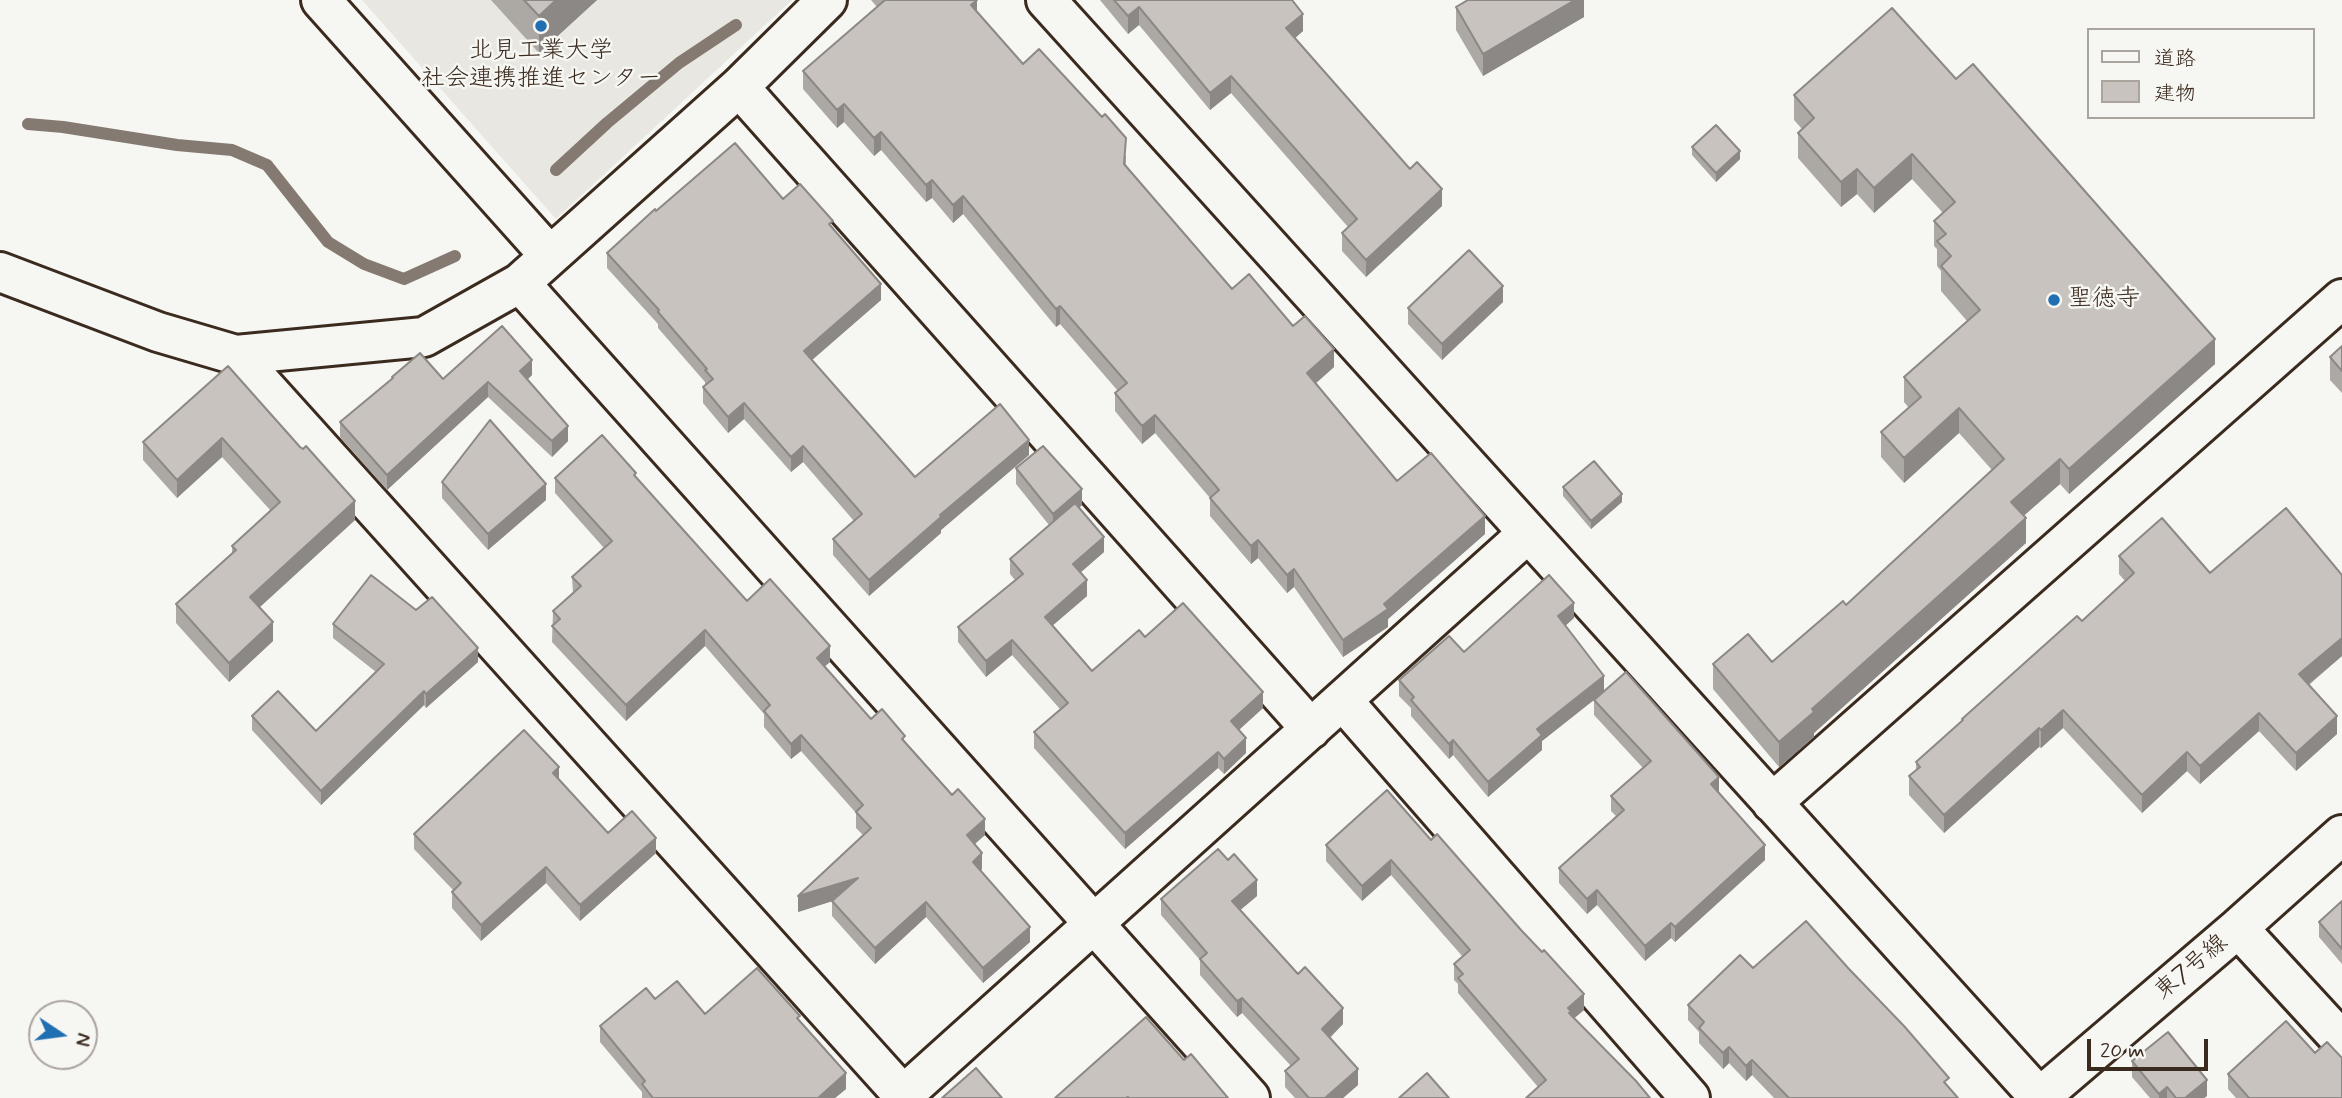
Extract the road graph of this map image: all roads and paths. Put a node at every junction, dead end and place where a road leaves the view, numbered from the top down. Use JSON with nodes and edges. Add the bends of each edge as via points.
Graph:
{"nodes":[{"id":1,"x":321,"y":0,"type":"edge"},
{"id":2,"x":827,"y":0,"type":"edge"},
{"id":3,"x":1046,"y":0,"type":"edge"},
{"id":4,"x":739,"y":87,"type":"junction"},
{"id":5,"x":550,"y":256,"type":"junction"},
{"id":6,"x":0,"y":272,"type":"edge"},
{"id":7,"x":520,"y":283,"type":"junction"},
{"id":8,"x":2342,"y":299,"type":"edge"},
{"id":9,"x":236,"y":355,"type":"junction"},
{"id":10,"x":1528,"y":533,"type":"junction"},
{"id":11,"x":1343,"y":701,"type":"junction"},
{"id":12,"x":1311,"y":729,"type":"junction"},
{"id":13,"x":1772,"y":803,"type":"junction"},
{"id":14,"x":2342,"y":835,"type":"edge"},
{"id":15,"x":1094,"y":924,"type":"junction"},
{"id":16,"x":2238,"y":928,"type":"junction"},
{"id":17,"x":2342,"y":1041,"type":"edge"},
{"id":18,"x":902,"y":1096,"type":"edge"},
{"id":19,"x":1250,"y":1098,"type":"edge"},
{"id":20,"x":1690,"y":1098,"type":"edge"},
{"id":21,"x":2040,"y":1098,"type":"edge"}],
"edges":[{"from":1,"to":5,"type":"street"},
{"from":2,"to":4,"type":"street"},
{"from":3,"to":10,"type":"street"},
{"from":4,"to":5,"type":"street"},
{"from":4,"to":12,"type":"street"},
{"from":5,"to":7,"type":"street"},
{"from":6,"to":9,"type":"street","via":[[158,332]]},
{"from":7,"to":9,"type":"street","via":[[424,337]]},
{"from":7,"to":15,"type":"street"},
{"from":8,"to":13,"type":"street"},
{"from":9,"to":18,"type":"street"},
{"from":10,"to":11,"type":"street"},
{"from":10,"to":13,"type":"street"},
{"from":11,"to":12,"type":"street"},
{"from":11,"to":20,"type":"street"},
{"from":12,"to":15,"type":"street"},
{"from":13,"to":21,"type":"street"},
{"from":14,"to":16,"type":"street","name":"東7号線"},
{"from":15,"to":18,"type":"street"},
{"from":15,"to":19,"type":"street"},
{"from":16,"to":17,"type":"street"},
{"from":16,"to":21,"type":"street","name":"東7号線"}]}
